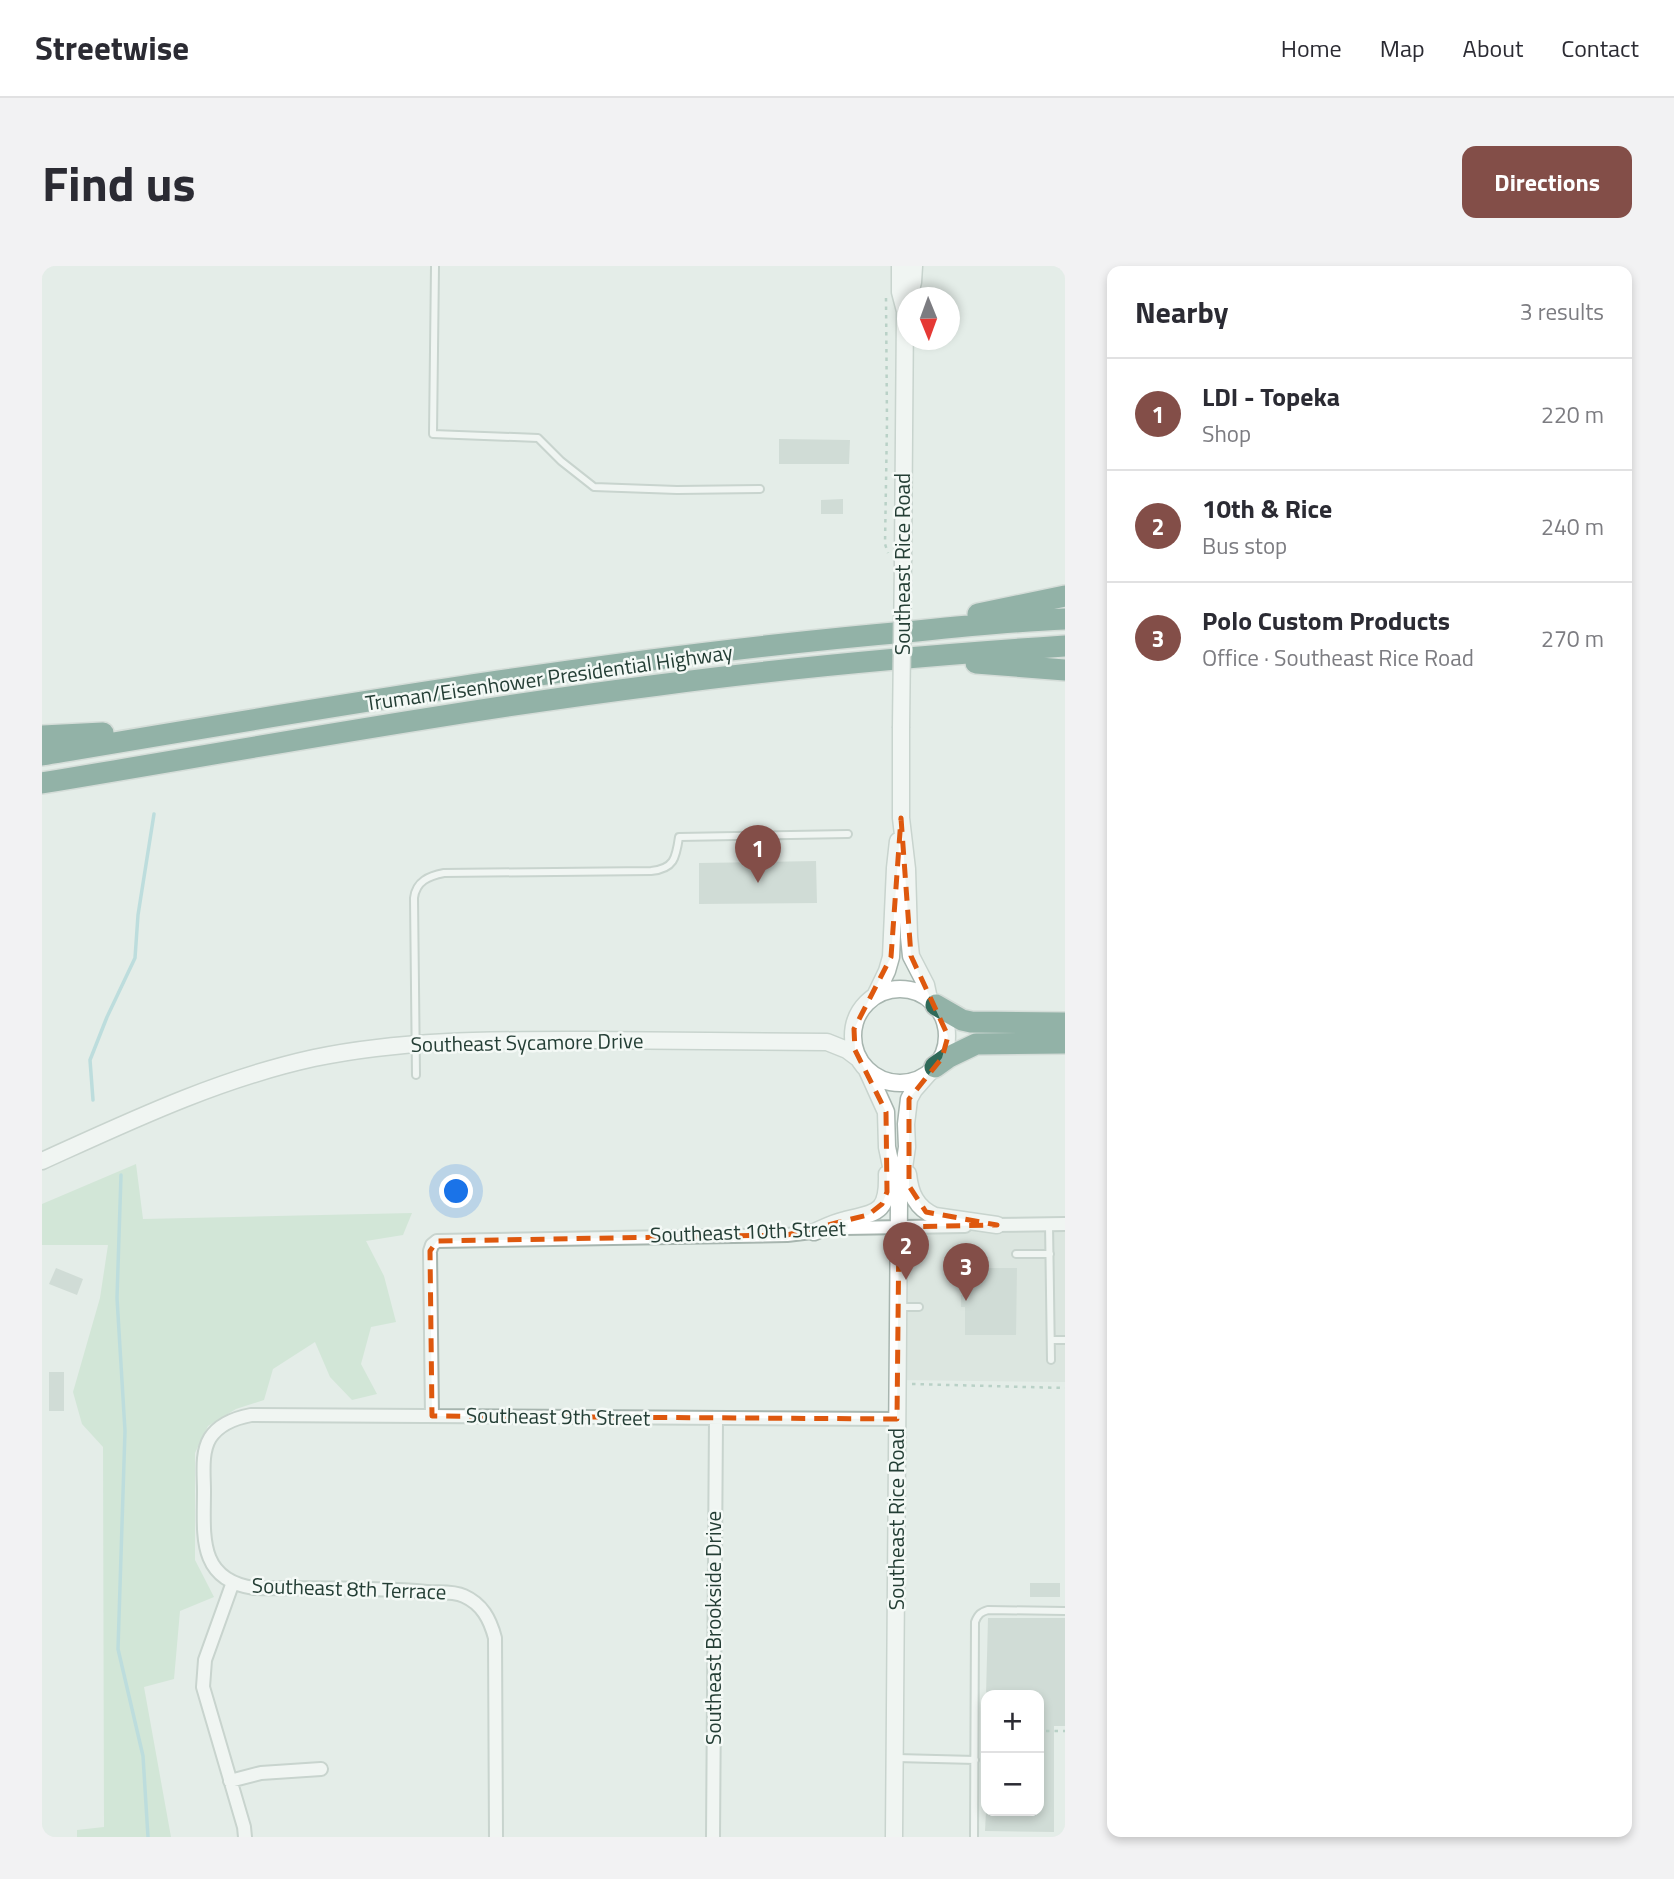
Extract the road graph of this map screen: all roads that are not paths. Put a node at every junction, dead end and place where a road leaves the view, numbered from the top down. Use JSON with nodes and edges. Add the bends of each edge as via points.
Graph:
{"nodes":[{"id":1,"x":435,"y":266,"type":"edge"},
{"id":2,"x":900,"y":266,"type":"edge"},
{"id":3,"x":914,"y":266,"type":"edge"},
{"id":4,"x":900,"y":287,"type":"edge"},
{"id":5,"x":912,"y":287,"type":"edge"},
{"id":6,"x":905,"y":350,"type":"edge"},
{"id":7,"x":760,"y":489,"type":"dead end"},
{"id":8,"x":1065,"y":596,"type":"edge"},
{"id":9,"x":1065,"y":619,"type":"edge"},
{"id":10,"x":838,"y":638,"type":"junction"},
{"id":11,"x":1065,"y":646,"type":"edge"},
{"id":12,"x":844,"y":664,"type":"junction"},
{"id":13,"x":1065,"y":670,"type":"edge"},
{"id":14,"x":209,"y":727,"type":"junction"},
{"id":15,"x":42,"y":736,"type":"edge"},
{"id":16,"x":42,"y":755,"type":"edge"},
{"id":17,"x":42,"y":783,"type":"edge"},
{"id":18,"x":901,"y":818,"type":"junction"},
{"id":19,"x":848,"y":834,"type":"dead end"},
{"id":20,"x":875,"y":996,"type":"junction"},
{"id":21,"x":932,"y":1002,"type":"junction"},
{"id":22,"x":1065,"y":1023,"type":"edge"},
{"id":23,"x":416,"y":1043,"type":"junction"},
{"id":24,"x":1065,"y":1044,"type":"edge"},
{"id":25,"x":863,"y":1063,"type":"junction"},
{"id":26,"x":932,"y":1070,"type":"junction"},
{"id":27,"x":416,"y":1075,"type":"dead end"},
{"id":28,"x":887,"y":1147,"type":"junction"},
{"id":29,"x":907,"y":1147,"type":"junction"},
{"id":30,"x":42,"y":1161,"type":"edge"},
{"id":31,"x":899,"y":1202,"type":"junction"},
{"id":32,"x":1049,"y":1224,"type":"junction"},
{"id":33,"x":1065,"y":1224,"type":"edge"},
{"id":34,"x":997,"y":1225,"type":"junction"},
{"id":35,"x":899,"y":1227,"type":"junction"},
{"id":36,"x":814,"y":1232,"type":"junction"},
{"id":37,"x":1016,"y":1254,"type":"dead end"},
{"id":38,"x":1049,"y":1254,"type":"junction"},
{"id":39,"x":898,"y":1307,"type":"junction"},
{"id":40,"x":919,"y":1307,"type":"dead end"},
{"id":41,"x":1051,"y":1340,"type":"junction"},
{"id":42,"x":1065,"y":1340,"type":"edge"},
{"id":43,"x":1051,"y":1360,"type":"dead end"},
{"id":44,"x":432,"y":1416,"type":"junction"},
{"id":45,"x":716,"y":1419,"type":"junction"},
{"id":46,"x":897,"y":1419,"type":"junction"},
{"id":47,"x":215,"y":1567,"type":"joint"},
{"id":48,"x":233,"y":1582,"type":"junction"},
{"id":49,"x":1065,"y":1611,"type":"edge"},
{"id":50,"x":895,"y":1758,"type":"junction"},
{"id":51,"x":975,"y":1760,"type":"junction"},
{"id":52,"x":321,"y":1769,"type":"dead end"},
{"id":53,"x":230,"y":1781,"type":"junction"},
{"id":54,"x":245,"y":1837,"type":"edge"},
{"id":55,"x":496,"y":1837,"type":"edge"},
{"id":56,"x":713,"y":1837,"type":"edge"},
{"id":57,"x":894,"y":1837,"type":"edge"},
{"id":58,"x":974,"y":1837,"type":"edge"}],
"edges":[{"from":1,"to":7,"type":"lane","via":[[433,434],[537,438],[594,486]]},
{"from":2,"to":4,"type":"street","name":"Southeast Rice Road"},
{"from":3,"to":5,"type":"street","name":"Southeast Rice Road"},
{"from":6,"to":18,"type":"street","name":"Southeast Rice Road","bridge":true,"via":[[896,558]]},
{"from":8,"to":10,"type":"highway"},
{"from":9,"to":10,"type":"highway","name":"Truman/Eisenhower Presidential Highway"},
{"from":10,"to":14,"type":"highway","name":"Truman/Eisenhower Presidential Highway","via":[[569,669]]},
{"from":11,"to":12,"type":"highway","name":"Truman/Eisenhower Presidential Highway"},
{"from":12,"to":13,"type":"highway","via":[[973,663]]},
{"from":12,"to":17,"type":"highway","name":"Truman/Eisenhower Presidential Highway","via":[[508,706]]},
{"from":14,"to":15,"type":"highway"},
{"from":14,"to":16,"type":"highway","name":"Truman/Eisenhower Presidential Highway"},
{"from":18,"to":20,"type":"street","name":"Southeast Rice Road","via":[[891,957]]},
{"from":18,"to":21,"type":"street","name":"Southeast Rice Road","via":[[911,956]]},
{"from":19,"to":23,"type":"lane","via":[[678,837],[674,860],[651,872],[444,873],[427,878],[415,890],[414,898]]},
{"from":20,"to":21,"type":"street","via":[[906,989]]},
{"from":20,"to":25,"type":"street","via":[[860,1011],[854,1029],[853,1040]]},
{"from":21,"to":22,"type":"highway","via":[[971,1022]]},
{"from":21,"to":26,"type":"street","via":[[942,1014],[948,1036],[942,1058]]},
{"from":23,"to":25,"type":"street","name":"Southeast Sycamore Drive","via":[[827,1042]]},
{"from":23,"to":27,"type":"lane"},
{"from":23,"to":30,"type":"street","name":"Southeast Sycamore Drive","via":[[314,1058],[224,1083]]},
{"from":24,"to":26,"type":"highway","via":[[976,1044]]},
{"from":25,"to":26,"type":"street","via":[[880,1078],[897,1083],[914,1081]]},
{"from":25,"to":28,"type":"street","name":"Southeast Rice Road","via":[[886,1112]]},
{"from":26,"to":29,"type":"street","name":"Southeast Rice Road","via":[[909,1099]]},
{"from":28,"to":31,"type":"street","name":"Southeast Rice Road"},
{"from":28,"to":36,"type":"street","via":[[887,1192],[877,1210]]},
{"from":29,"to":31,"type":"street","name":"Southeast Rice Road"},
{"from":29,"to":34,"type":"street","via":[[909,1186],[921,1208],[934,1216]]},
{"from":31,"to":35,"type":"street","name":"Southeast Rice Road"},
{"from":32,"to":33,"type":"street","name":"Southeast 10th Street"},
{"from":32,"to":34,"type":"street","name":"Southeast 10th Street"},
{"from":32,"to":38,"type":"lane"},
{"from":34,"to":35,"type":"street","name":"Southeast 10th Street"},
{"from":35,"to":36,"type":"street","name":"Southeast 10th Street"},
{"from":35,"to":39,"type":"street","name":"Southeast Rice Road"},
{"from":36,"to":44,"type":"street","name":"Southeast 10th Street","via":[[441,1240],[430,1251]]},
{"from":37,"to":38,"type":"lane"},
{"from":38,"to":41,"type":"lane"},
{"from":39,"to":40,"type":"lane"},
{"from":39,"to":46,"type":"street","name":"Southeast Rice Road"},
{"from":41,"to":42,"type":"lane"},
{"from":41,"to":43,"type":"lane"},
{"from":44,"to":45,"type":"street","name":"Southeast 9th Street"},
{"from":44,"to":47,"type":"street","name":"Southeast 9th Street","via":[[251,1415],[220,1427],[204,1455],[204,1543]]},
{"from":45,"to":46,"type":"street","name":"Southeast 9th Street"},
{"from":45,"to":56,"type":"street","name":"Southeast Brookside Drive"},
{"from":46,"to":50,"type":"street","name":"Southeast Rice Road"},
{"from":47,"to":48,"type":"street","name":"Southeast 8th Terrace"},
{"from":48,"to":53,"type":"street","via":[[205,1660],[203,1687]]},
{"from":48,"to":55,"type":"street","name":"Southeast 8th Terrace","via":[[254,1588],[459,1594],[475,1602],[492,1624],[495,1638]]},
{"from":49,"to":51,"type":"lane","via":[[988,1610],[977,1616]]},
{"from":50,"to":51,"type":"lane"},
{"from":50,"to":57,"type":"street","name":"Southeast Rice Road"},
{"from":51,"to":58,"type":"lane"},
{"from":52,"to":53,"type":"street","via":[[261,1773]]},
{"from":53,"to":54,"type":"street"}]}
